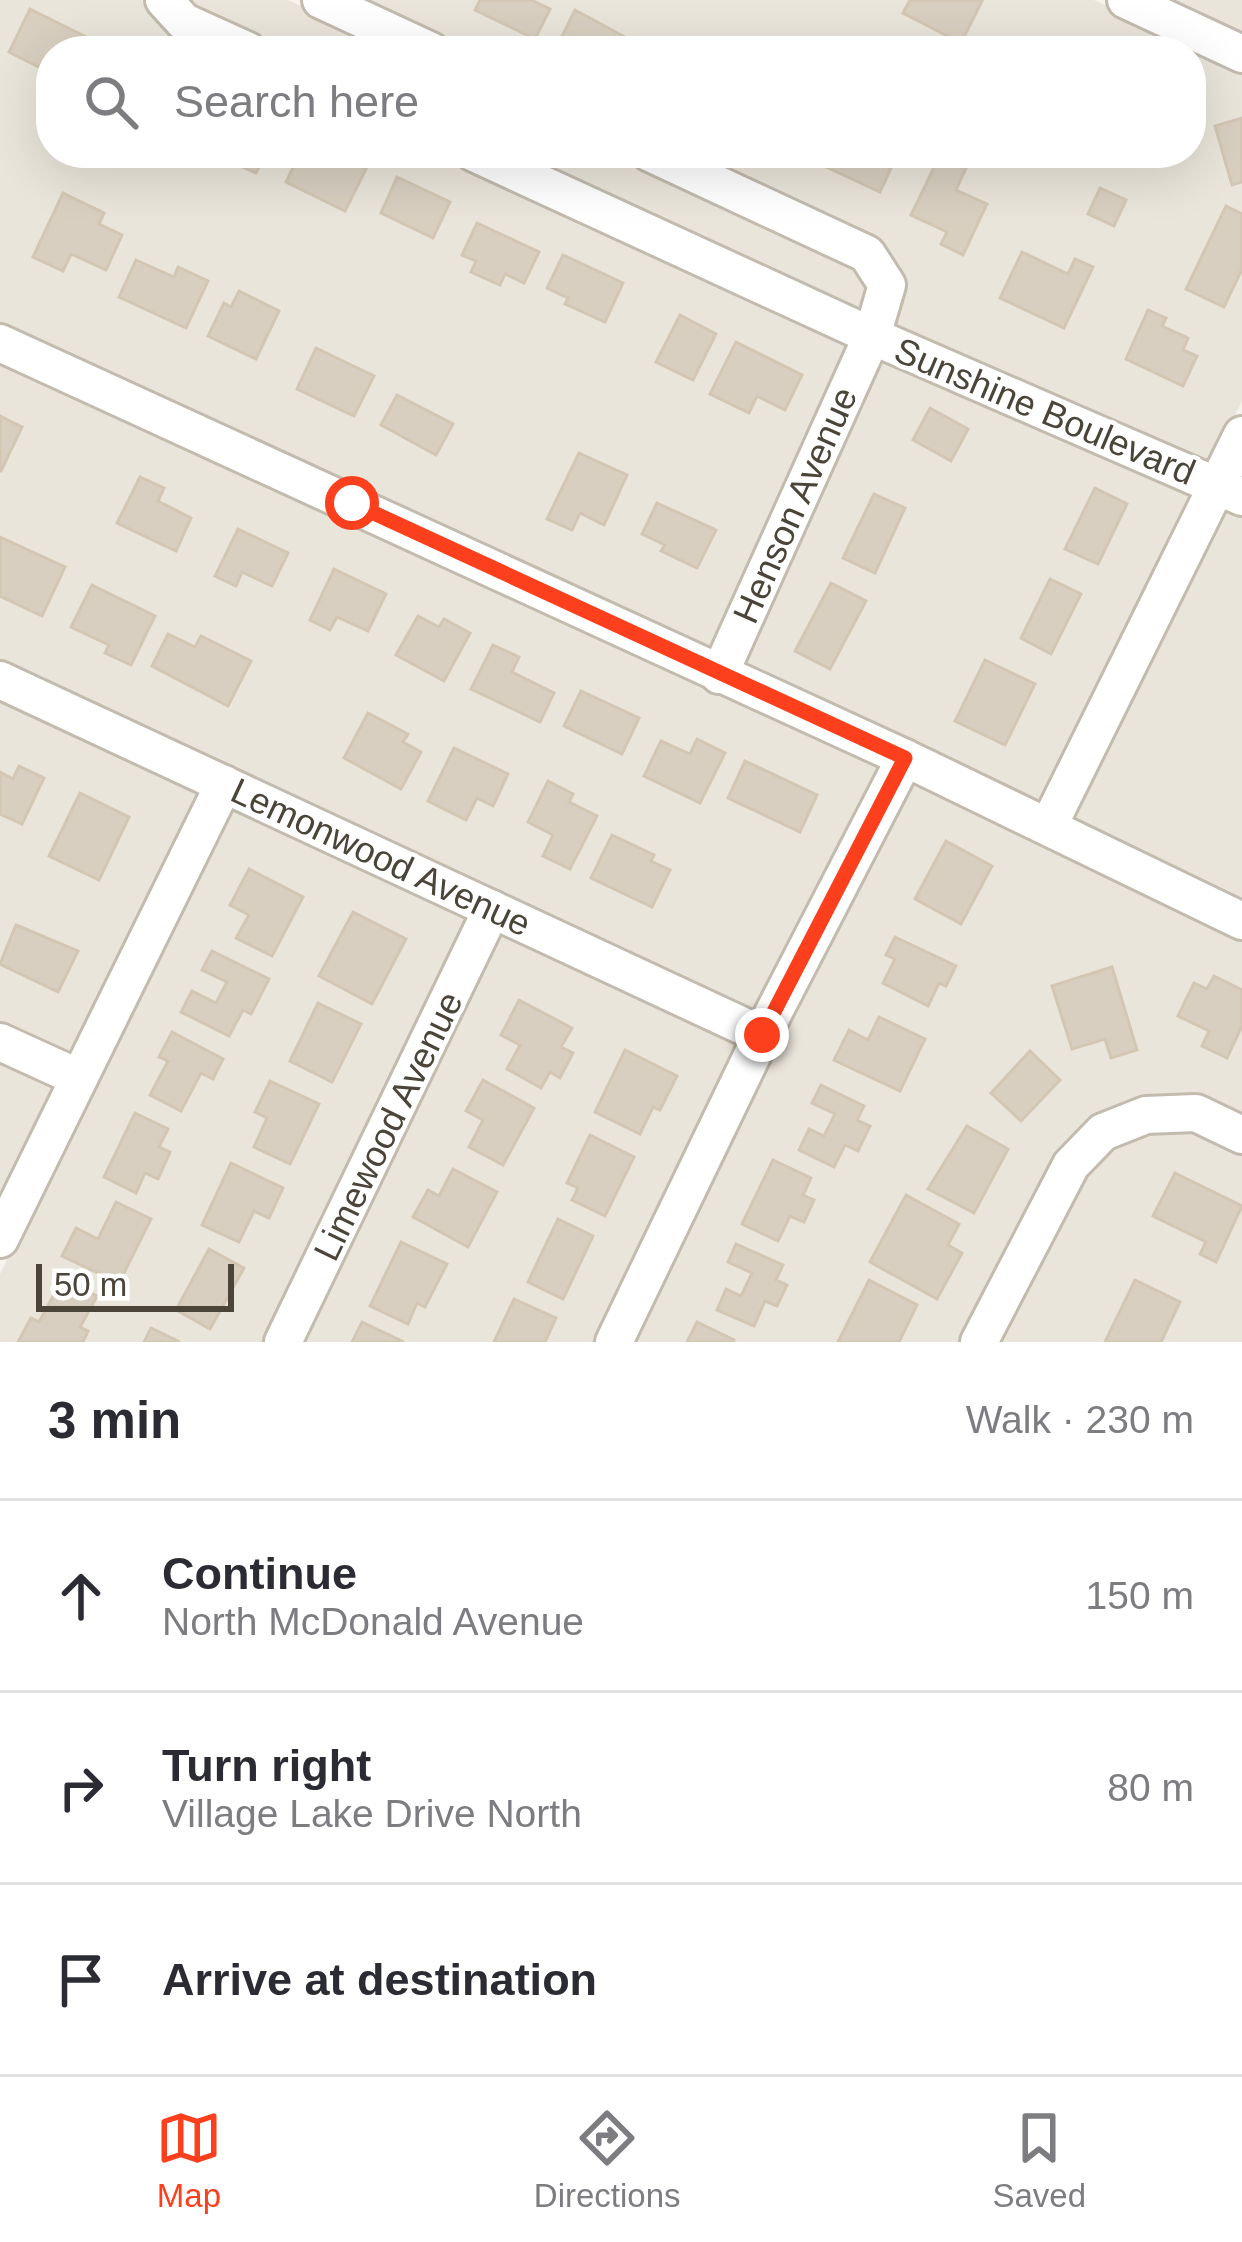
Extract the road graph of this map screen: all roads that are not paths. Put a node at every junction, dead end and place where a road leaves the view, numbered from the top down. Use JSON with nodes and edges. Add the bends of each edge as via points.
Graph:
{"nodes":[{"id":1,"x":164,"y":0,"type":"edge"},
{"id":2,"x":322,"y":0,"type":"edge"},
{"id":3,"x":1126,"y":0,"type":"edge"},
{"id":4,"x":215,"y":36,"type":"edge"},
{"id":5,"x":399,"y":36,"type":"edge"},
{"id":6,"x":1203,"y":36,"type":"edge"},
{"id":7,"x":1206,"y":37,"type":"edge"},
{"id":8,"x":1242,"y":54,"type":"edge"},
{"id":9,"x":507,"y":168,"type":"edge"},
{"id":10,"x":682,"y":168,"type":"edge"},
{"id":11,"x":872,"y":336,"type":"junction"},
{"id":12,"x":0,"y":343,"type":"edge"},
{"id":13,"x":1242,"y":435,"type":"edge"},
{"id":14,"x":1230,"y":492,"type":"edge"},
{"id":15,"x":718,"y":675,"type":"junction"},
{"id":16,"x":0,"y":680,"type":"edge"},
{"id":17,"x":905,"y":758,"type":"junction"},
{"id":18,"x":224,"y":784,"type":"junction"},
{"id":19,"x":1048,"y":825,"type":"junction"},
{"id":20,"x":492,"y":909,"type":"junction"},
{"id":21,"x":1242,"y":920,"type":"edge"},
{"id":22,"x":762,"y":1035,"type":"junction"},
{"id":23,"x":0,"y":1042,"type":"edge"},
{"id":24,"x":79,"y":1078,"type":"junction"},
{"id":25,"x":1242,"y":1136,"type":"edge"},
{"id":26,"x":0,"y":1239,"type":"edge"},
{"id":27,"x":283,"y":1342,"type":"edge"},
{"id":28,"x":614,"y":1342,"type":"edge"},
{"id":29,"x":979,"y":1342,"type":"edge"}],
"edges":[{"from":1,"to":4,"type":"street","via":[[184,22]]},
{"from":2,"to":5,"type":"street"},
{"from":3,"to":6,"type":"street"},
{"from":7,"to":8,"type":"street"},
{"from":9,"to":11,"type":"street","name":"Sunshine Boulevard"},
{"from":10,"to":11,"type":"street","name":"Sunshine Boulevard","via":[[867,254],[887,284]]},
{"from":11,"to":14,"type":"street","name":"Sunshine Boulevard"},
{"from":11,"to":15,"type":"street","name":"Henson Avenue"},
{"from":12,"to":15,"type":"street"},
{"from":13,"to":14,"type":"street"},
{"from":14,"to":19,"type":"street"},
{"from":15,"to":17,"type":"street"},
{"from":16,"to":18,"type":"street","name":"Lemonwood Avenue"},
{"from":17,"to":19,"type":"street"},
{"from":17,"to":22,"type":"street"},
{"from":18,"to":20,"type":"street","name":"Lemonwood Avenue"},
{"from":18,"to":24,"type":"street"},
{"from":19,"to":21,"type":"street"},
{"from":20,"to":22,"type":"street","name":"Lemonwood Avenue"},
{"from":20,"to":27,"type":"street","name":"Limewood Avenue"},
{"from":22,"to":28,"type":"street"},
{"from":23,"to":24,"type":"street"},
{"from":24,"to":26,"type":"street"},
{"from":25,"to":29,"type":"street","via":[[1196,1113],[1146,1115],[1103,1132],[1070,1165]]}]}
